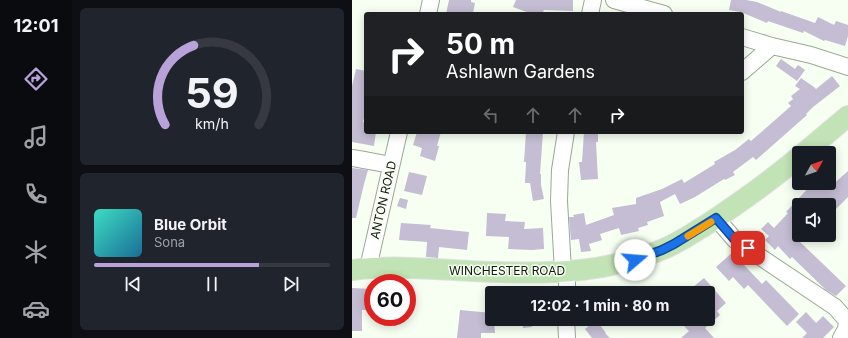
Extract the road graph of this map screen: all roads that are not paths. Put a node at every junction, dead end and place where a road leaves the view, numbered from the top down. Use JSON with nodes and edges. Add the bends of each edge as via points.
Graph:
{"nodes":[{"id":1,"x":431,"y":0,"type":"edge"},
{"id":2,"x":593,"y":0,"type":"edge"},
{"id":3,"x":614,"y":0,"type":"edge"},
{"id":4,"x":428,"y":12,"type":"edge"},
{"id":5,"x":590,"y":12,"type":"edge"},
{"id":6,"x":657,"y":12,"type":"edge"},
{"id":7,"x":744,"y":38,"type":"edge"},
{"id":8,"x":772,"y":46,"type":"junction"},
{"id":9,"x":848,"y":67,"type":"edge"},
{"id":10,"x":744,"y":70,"type":"edge"},
{"id":11,"x":848,"y":116,"type":"edge"},
{"id":12,"x":399,"y":134,"type":"edge"},
{"id":13,"x":566,"y":134,"type":"edge"},
{"id":14,"x":812,"y":146,"type":"edge"},
{"id":15,"x":352,"y":158,"type":"edge"},
{"id":16,"x":792,"y":162,"type":"edge"},
{"id":17,"x":391,"y":165,"type":"junction"},
{"id":18,"x":716,"y":218,"type":"junction"},
{"id":19,"x":360,"y":269,"type":"edge"},
{"id":20,"x":565,"y":271,"type":"junction"},
{"id":21,"x":566,"y":286,"type":"edge"},
{"id":22,"x":847,"y":320,"type":"edge"},
{"id":23,"x":566,"y":326,"type":"edge"},
{"id":24,"x":567,"y":338,"type":"edge"},
{"id":25,"x":841,"y":338,"type":"edge"}],
"edges":[{"from":1,"to":4,"type":"street"},
{"from":2,"to":5,"type":"street"},
{"from":3,"to":6,"type":"street"},
{"from":7,"to":8,"type":"street"},
{"from":8,"to":9,"type":"street"},
{"from":8,"to":10,"type":"street"},
{"from":11,"to":14,"type":"main road"},
{"from":12,"to":17,"type":"street","name":"ANTON ROAD"},
{"from":13,"to":20,"type":"street","via":[[560,170]]},
{"from":15,"to":17,"type":"street"},
{"from":16,"to":18,"type":"main road","name":"WINCHESTER ROAD"},
{"from":17,"to":19,"type":"street","name":"ANTON ROAD"},
{"from":18,"to":20,"type":"main road","name":"WINCHESTER ROAD","via":[[655,253],[596,268]]},
{"from":18,"to":22,"type":"street","via":[[735,240],[835,307]]},
{"from":19,"to":20,"type":"main road","name":"WINCHESTER ROAD","via":[[392,267],[535,273]]},
{"from":20,"to":21,"type":"street"},
{"from":22,"to":25,"type":"street"},
{"from":23,"to":24,"type":"street"}]}
